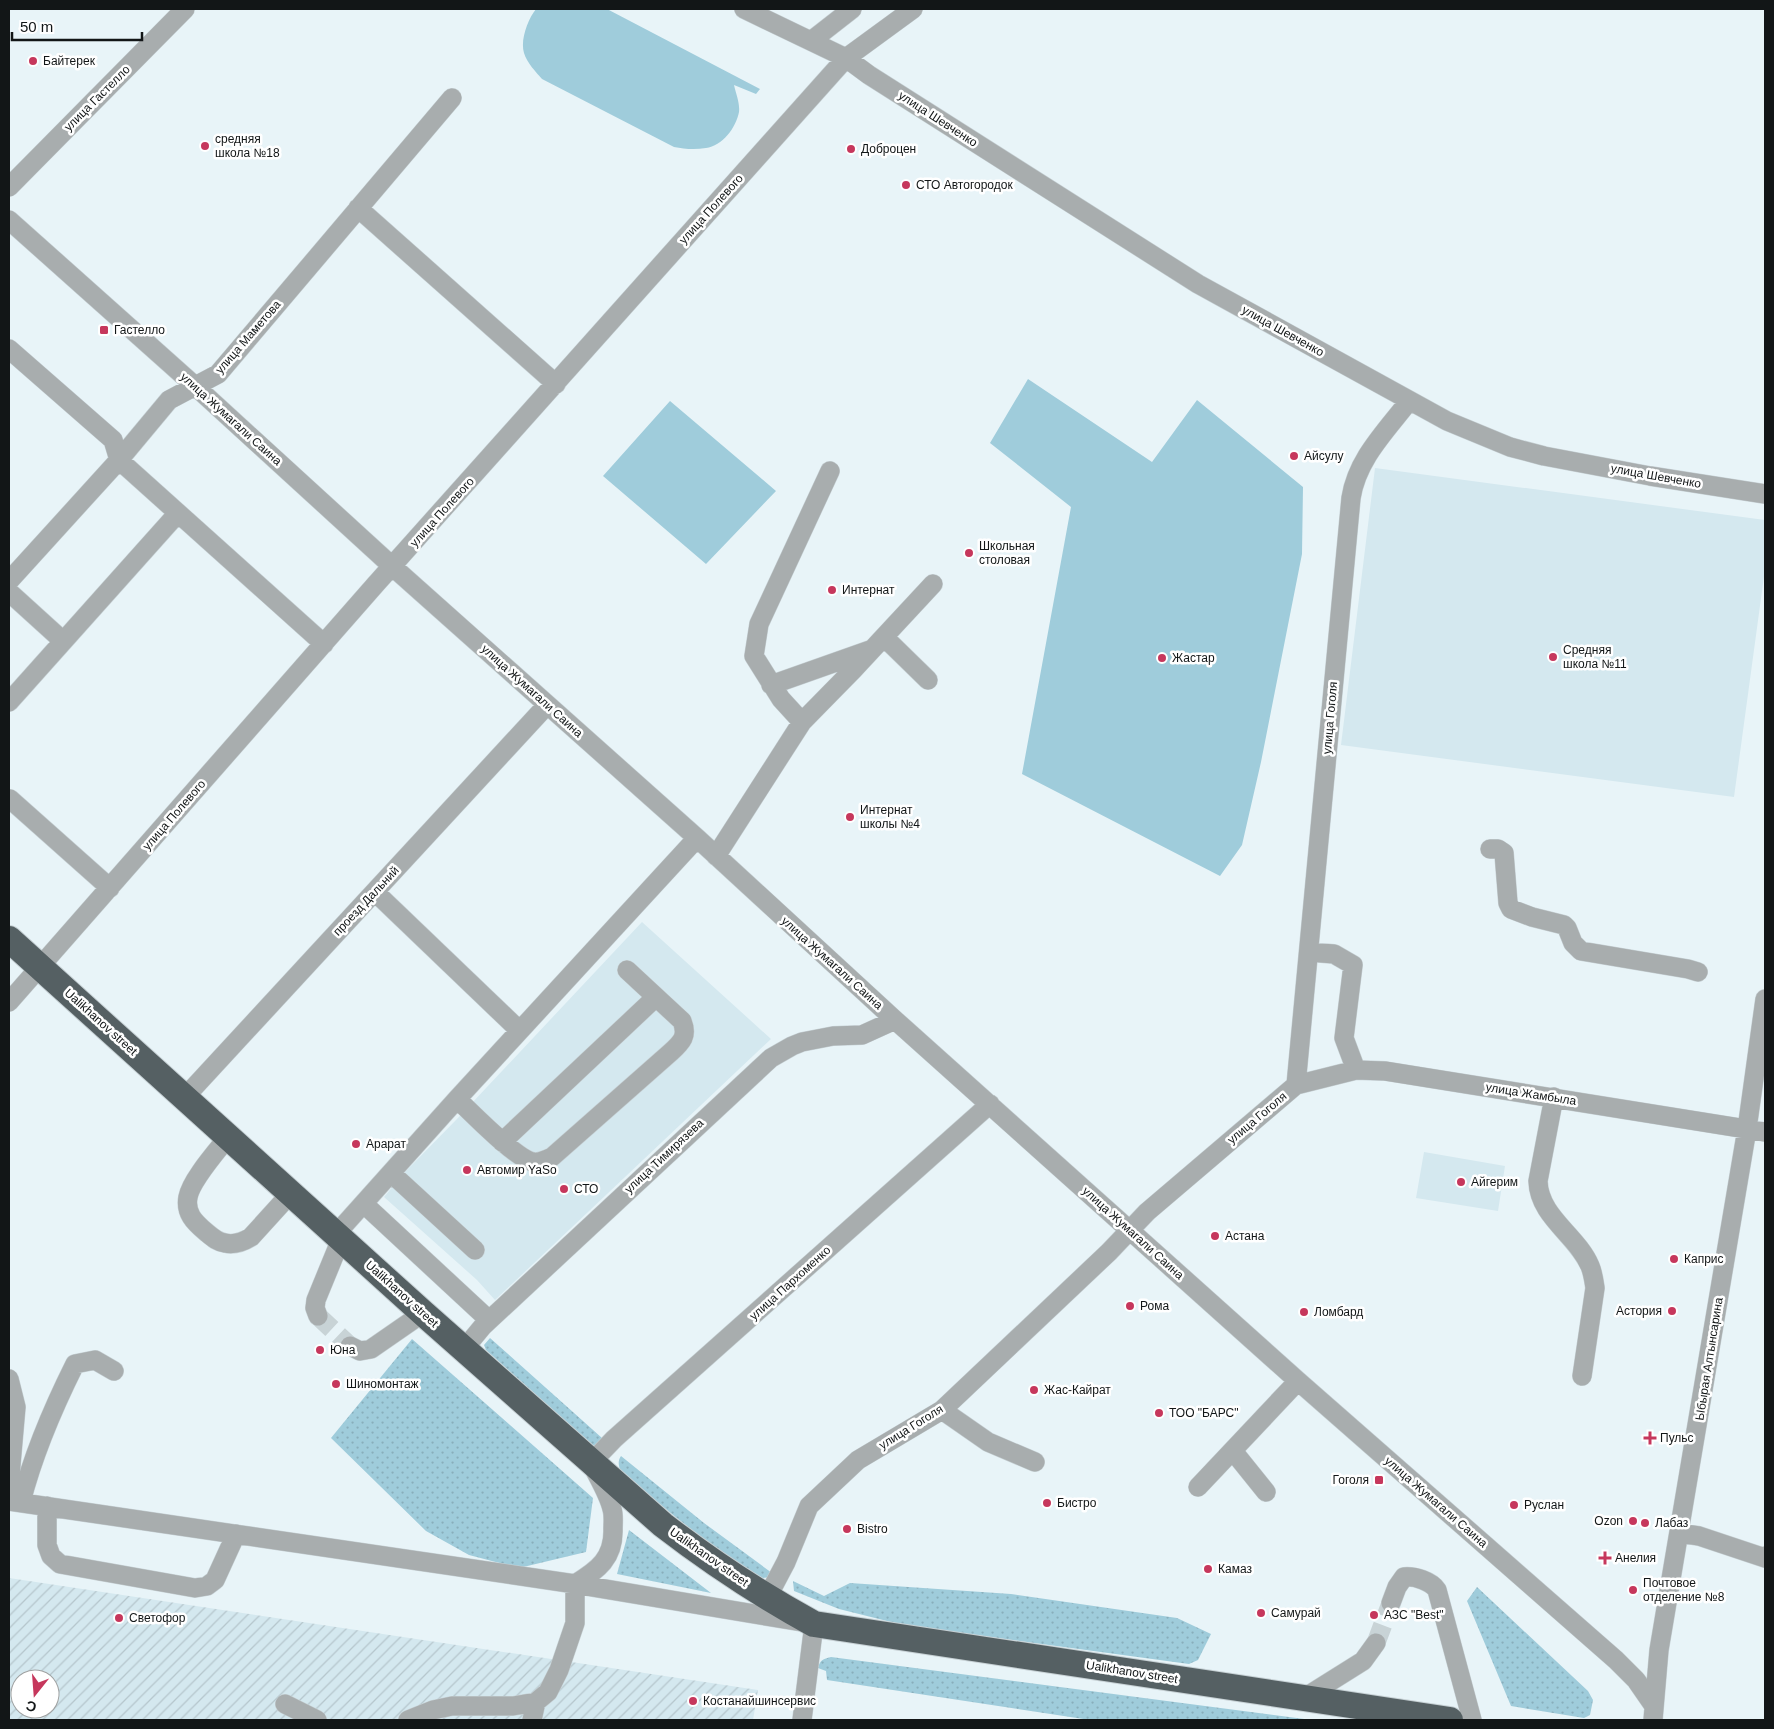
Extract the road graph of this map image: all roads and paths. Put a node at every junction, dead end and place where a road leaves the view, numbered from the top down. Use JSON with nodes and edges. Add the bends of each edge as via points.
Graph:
{"nodes":[{"id":1,"x":185,"y":9,"type":"edge"},
{"id":2,"x":744,"y":9,"type":"edge"},
{"id":3,"x":852,"y":9,"type":"edge"},
{"id":4,"x":913,"y":9,"type":"edge"},
{"id":5,"x":811,"y":41,"type":"junction"},
{"id":6,"x":846,"y":58,"type":"junction"},
{"id":7,"x":452,"y":98,"type":"dead end"},
{"id":8,"x":9,"y":187,"type":"edge"},
{"id":9,"x":358,"y":208,"type":"junction"},
{"id":10,"x":9,"y":220,"type":"edge"},
{"id":11,"x":9,"y":348,"type":"edge"},
{"id":12,"x":556,"y":384,"type":"junction"},
{"id":13,"x":195,"y":386,"type":"junction"},
{"id":14,"x":1409,"y":401,"type":"junction"},
{"id":15,"x":119,"y":460,"type":"junction"},
{"id":16,"x":830,"y":471,"type":"dead end"},
{"id":17,"x":1765,"y":494,"type":"edge"},
{"id":18,"x":178,"y":512,"type":"junction"},
{"id":19,"x":393,"y":567,"type":"junction"},
{"id":20,"x":9,"y":581,"type":"edge"},
{"id":21,"x":933,"y":584,"type":"dead end"},
{"id":22,"x":9,"y":592,"type":"edge"},
{"id":23,"x":64,"y":641,"type":"junction"},
{"id":24,"x":879,"y":643,"type":"junction"},
{"id":25,"x":324,"y":644,"type":"junction"},
{"id":26,"x":928,"y":680,"type":"dead end"},
{"id":27,"x":771,"y":685,"type":"junction"},
{"id":28,"x":9,"y":702,"type":"edge"},
{"id":29,"x":547,"y":705,"type":"junction"},
{"id":30,"x":802,"y":722,"type":"junction"},
{"id":31,"x":10,"y":799,"type":"dead end"},
{"id":32,"x":697,"y":838,"type":"junction"},
{"id":33,"x":1490,"y":849,"type":"dead end"},
{"id":34,"x":716,"y":856,"type":"junction"},
{"id":35,"x":110,"y":888,"type":"junction"},
{"id":36,"x":375,"y":892,"type":"junction"},
{"id":37,"x":9,"y":940,"type":"edge"},
{"id":38,"x":1309,"y":952,"type":"junction"},
{"id":39,"x":39,"y":967,"type":"junction"},
{"id":40,"x":627,"y":970,"type":"dead end"},
{"id":41,"x":1698,"y":972,"type":"dead end"},
{"id":42,"x":656,"y":997,"type":"junction"},
{"id":43,"x":1765,"y":999,"type":"edge"},
{"id":44,"x":9,"y":1002,"type":"edge"},
{"id":45,"x":895,"y":1020,"type":"junction"},
{"id":46,"x":520,"y":1030,"type":"junction"},
{"id":47,"x":1356,"y":1070,"type":"junction"},
{"id":48,"x":1296,"y":1085,"type":"junction"},
{"id":49,"x":185,"y":1097,"type":"junction"},
{"id":50,"x":1554,"y":1097,"type":"junction"},
{"id":51,"x":456,"y":1099,"type":"junction"},
{"id":52,"x":990,"y":1104,"type":"junction"},
{"id":53,"x":1756,"y":1130,"type":"edge"},
{"id":54,"x":228,"y":1137,"type":"junction"},
{"id":55,"x":502,"y":1142,"type":"junction"},
{"id":56,"x":391,"y":1173,"type":"junction"},
{"id":57,"x":291,"y":1193,"type":"junction"},
{"id":58,"x":364,"y":1204,"type":"junction"},
{"id":59,"x":1130,"y":1231,"type":"junction"},
{"id":60,"x":338,"y":1237,"type":"junction"},
{"id":61,"x":474,"y":1250,"type":"dead end"},
{"id":62,"x":423,"y":1313,"type":"junction"},
{"id":63,"x":318,"y":1316,"type":"dead end"},
{"id":64,"x":489,"y":1320,"type":"junction"},
{"id":65,"x":350,"y":1346,"type":"tunnel mouth"},
{"id":66,"x":464,"y":1349,"type":"junction"},
{"id":67,"x":114,"y":1371,"type":"dead end"},
{"id":68,"x":1582,"y":1376,"type":"dead end"},
{"id":69,"x":9,"y":1379,"type":"edge"},
{"id":70,"x":1298,"y":1381,"type":"junction"},
{"id":71,"x":942,"y":1410,"type":"junction"},
{"id":72,"x":1233,"y":1450,"type":"junction"},
{"id":73,"x":591,"y":1462,"type":"junction"},
{"id":74,"x":1035,"y":1462,"type":"dead end"},
{"id":75,"x":9,"y":1487,"type":"edge"},
{"id":76,"x":1198,"y":1487,"type":"dead end"},
{"id":77,"x":1266,"y":1492,"type":"dead end"},
{"id":78,"x":15,"y":1502,"type":"edge"},
{"id":79,"x":47,"y":1506,"type":"junction"},
{"id":80,"x":1680,"y":1533,"type":"junction"},
{"id":81,"x":236,"y":1534,"type":"junction"},
{"id":82,"x":1765,"y":1557,"type":"edge"},
{"id":83,"x":1765,"y":1573,"type":"edge"},
{"id":84,"x":575,"y":1584,"type":"junction"},
{"id":85,"x":767,"y":1598,"type":"junction"},
{"id":86,"x":1391,"y":1603,"type":"tunnel mouth"},
{"id":87,"x":814,"y":1624,"type":"junction"},
{"id":88,"x":1376,"y":1643,"type":"tunnel mouth"},
{"id":89,"x":1304,"y":1698,"type":"junction"},
{"id":90,"x":286,"y":1704,"type":"dead end"},
{"id":91,"x":534,"y":1711,"type":"edge"},
{"id":92,"x":1654,"y":1713,"type":"edge"},
{"id":93,"x":317,"y":1720,"type":"edge"},
{"id":94,"x":408,"y":1720,"type":"edge"},
{"id":95,"x":802,"y":1720,"type":"edge"},
{"id":96,"x":1450,"y":1720,"type":"edge"},
{"id":97,"x":1472,"y":1720,"type":"edge"}],
"edges":[{"from":1,"to":8,"type":"street","name":"улица Гастелло"},
{"from":2,"to":5,"type":"street","name":"улица Шевченко"},
{"from":3,"to":5,"type":"street"},
{"from":4,"to":6,"type":"street","name":"улица Полевого"},
{"from":5,"to":6,"type":"street","name":"улица Шевченко"},
{"from":6,"to":12,"type":"street","name":"улица Полевого"},
{"from":6,"to":14,"type":"street","name":"улица Шевченко","via":[[1198,284]]},
{"from":7,"to":9,"type":"street","name":"улица Маметова"},
{"from":9,"to":12,"type":"street"},
{"from":9,"to":13,"type":"street","name":"улица Маметова","via":[[218,374]]},
{"from":10,"to":13,"type":"street","name":"улица Жумагали Саина"},
{"from":11,"to":15,"type":"street","via":[[113,440]]},
{"from":12,"to":19,"type":"street","name":"улица Полевого"},
{"from":13,"to":15,"type":"street","name":"улица Маметова","via":[[169,400]]},
{"from":13,"to":19,"type":"street","name":"улица Жумагали Саина"},
{"from":14,"to":17,"type":"street","name":"улица Шевченко","via":[[1447,422],[1510,447],[1640,474]]},
{"from":14,"to":38,"type":"street","name":"улица Гоголя","via":[[1366,456],[1353,486]]},
{"from":15,"to":18,"type":"street"},
{"from":15,"to":20,"type":"street","name":"улица Маметова"},
{"from":16,"to":27,"type":"street","via":[[759,624],[754,656]]},
{"from":18,"to":23,"type":"street"},
{"from":18,"to":25,"type":"street"},
{"from":19,"to":25,"type":"street","name":"улица Полевого"},
{"from":19,"to":29,"type":"street","name":"улица Жумагали Саина"},
{"from":21,"to":24,"type":"street"},
{"from":22,"to":23,"type":"street"},
{"from":23,"to":28,"type":"street"},
{"from":24,"to":26,"type":"street"},
{"from":24,"to":27,"type":"street"},
{"from":24,"to":30,"type":"street"},
{"from":25,"to":35,"type":"street","name":"улица Полевого"},
{"from":27,"to":30,"type":"street"},
{"from":29,"to":32,"type":"street","name":"улица Жумагали Саина"},
{"from":29,"to":36,"type":"street","name":"проезд Дальний"},
{"from":30,"to":34,"type":"street"},
{"from":31,"to":35,"type":"street"},
{"from":32,"to":34,"type":"street","name":"улица Жумагали Саина"},
{"from":32,"to":46,"type":"street"},
{"from":33,"to":41,"type":"street","via":[[1504,853],[1511,909],[1564,925],[1581,951]]},
{"from":34,"to":45,"type":"street","name":"улица Жумагали Саина"},
{"from":35,"to":39,"type":"street","name":"улица Полевого"},
{"from":36,"to":46,"type":"street"},
{"from":36,"to":49,"type":"street","name":"проезд Дальний"},
{"from":37,"to":39,"type":"highway","name":"Ualikhanov street"},
{"from":38,"to":47,"type":"street","via":[[1334,954],[1353,965],[1344,1038]]},
{"from":38,"to":48,"type":"street","name":"улица Гоголя"},
{"from":39,"to":44,"type":"street","name":"улица Полевого"},
{"from":39,"to":49,"type":"highway","name":"Ualikhanov street"},
{"from":40,"to":42,"type":"street"},
{"from":42,"to":55,"type":"street"},
{"from":42,"to":55,"type":"street","via":[[682,1021],[684,1038],[676,1047],[552,1157],[532,1161]]},
{"from":43,"to":53,"type":"street","name":"Ыбырая Алтынсарина"},
{"from":45,"to":52,"type":"street","name":"улица Жумагали Саина"},
{"from":45,"to":64,"type":"street","name":"улица Тимирязева","via":[[862,1035],[802,1042],[771,1058]]},
{"from":46,"to":51,"type":"street"},
{"from":47,"to":48,"type":"street","name":"улица Жамбыла"},
{"from":47,"to":50,"type":"street","name":"улица Жамбыла","via":[[1385,1071]]},
{"from":48,"to":59,"type":"street","name":"улица Гоголя","via":[[1147,1212]]},
{"from":49,"to":54,"type":"highway","name":"Ualikhanov street"},
{"from":50,"to":53,"type":"street","name":"улица Жамбыла"},
{"from":50,"to":68,"type":"street","via":[[1538,1190],[1545,1206],[1585,1256],[1594,1278]]},
{"from":51,"to":55,"type":"street"},
{"from":51,"to":56,"type":"street"},
{"from":52,"to":59,"type":"street","name":"улица Жумагали Саина"},
{"from":52,"to":73,"type":"street","name":"улица Пархоменко"},
{"from":53,"to":80,"type":"street","name":"Ыбырая Алтынсарина"},
{"from":54,"to":57,"type":"highway","name":"Ualikhanov street"},
{"from":54,"to":57,"type":"street","via":[[192,1185],[187,1206],[193,1221],[216,1240],[243,1242]]},
{"from":56,"to":58,"type":"street"},
{"from":56,"to":61,"type":"street"},
{"from":57,"to":60,"type":"highway","name":"Ualikhanov street"},
{"from":58,"to":60,"type":"street"},
{"from":58,"to":64,"type":"street"},
{"from":59,"to":70,"type":"street","name":"улица Жумагали Саина"},
{"from":59,"to":71,"type":"street","name":"улица Гоголя"},
{"from":60,"to":62,"type":"highway","name":"Ualikhanov street"},
{"from":60,"to":63,"type":"street","via":[[316,1300]]},
{"from":62,"to":65,"type":"street","via":[[371,1348],[360,1351]]},
{"from":62,"to":66,"type":"highway","name":"Ualikhanov street"},
{"from":64,"to":66,"type":"street","name":"улица Тимирязева"},
{"from":66,"to":73,"type":"highway","name":"Ualikhanov street"},
{"from":67,"to":78,"type":"street","via":[[95,1360],[75,1364]]},
{"from":69,"to":75,"type":"street","via":[[16,1407]]},
{"from":70,"to":72,"type":"street"},
{"from":70,"to":92,"type":"street","name":"улица Жумагали Саина","via":[[1616,1660],[1636,1680]]},
{"from":71,"to":74,"type":"street","via":[[988,1442]]},
{"from":71,"to":85,"type":"street","name":"улица Гоголя","via":[[858,1460],[809,1506]]},
{"from":72,"to":76,"type":"street"},
{"from":72,"to":77,"type":"street"},
{"from":73,"to":84,"type":"street","via":[[612,1509],[614,1537],[601,1566]]},
{"from":73,"to":85,"type":"highway","name":"Ualikhanov street","via":[[686,1543]]},
{"from":78,"to":79,"type":"street","name":"Ualikhanov street"},
{"from":79,"to":81,"type":"street","name":"Ualikhanov street"},
{"from":79,"to":81,"type":"street","via":[[48,1545],[51,1556],[60,1564],[195,1588],[207,1586],[215,1580]]},
{"from":80,"to":82,"type":"street"},
{"from":80,"to":92,"type":"street","name":"Ыбырая Алтынсарина","via":[[1659,1650]]},
{"from":81,"to":84,"type":"street","name":"Ualikhanov street"},
{"from":82,"to":83,"type":"street"},
{"from":84,"to":87,"type":"street","name":"Ualikhanov street"},
{"from":84,"to":91,"type":"street","via":[[575,1623],[559,1670]]},
{"from":85,"to":87,"type":"highway","name":"Ualikhanov street"},
{"from":86,"to":97,"type":"street","via":[[1404,1576],[1435,1586]]},
{"from":87,"to":89,"type":"highway","name":"Ualikhanov street"},
{"from":87,"to":95,"type":"street"},
{"from":88,"to":89,"type":"street","via":[[1363,1661]]},
{"from":89,"to":96,"type":"highway","name":"Ualikhanov street"},
{"from":90,"to":93,"type":"street"},
{"from":91,"to":94,"type":"street","via":[[513,1706],[452,1706]]}]}
